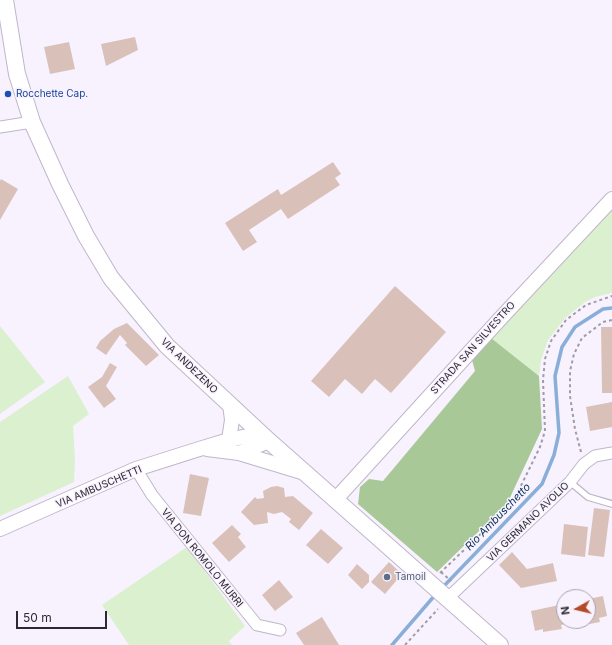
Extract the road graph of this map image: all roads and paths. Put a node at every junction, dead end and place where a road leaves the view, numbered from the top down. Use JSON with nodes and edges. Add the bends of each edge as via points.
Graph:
{"nodes":[{"id":1,"x":5,"y":0,"type":"edge"},
{"id":2,"x":32,"y":122,"type":"junction"},
{"id":3,"x":0,"y":127,"type":"edge"},
{"id":4,"x":612,"y":199,"type":"edge"},
{"id":5,"x":612,"y":296,"type":"edge"},
{"id":6,"x":612,"y":320,"type":"edge"},
{"id":7,"x":230,"y":404,"type":"junction"},
{"id":8,"x":265,"y":437,"type":"junction"},
{"id":9,"x":229,"y":440,"type":"junction"},
{"id":10,"x":199,"y":449,"type":"junction"},
{"id":11,"x":239,"y":453,"type":"junction"},
{"id":12,"x":612,"y":453,"type":"edge"},
{"id":13,"x":584,"y":464,"type":"junction"},
{"id":14,"x":136,"y":470,"type":"junction"},
{"id":15,"x":305,"y":473,"type":"junction"},
{"id":16,"x":570,"y":482,"type":"junction"},
{"id":17,"x":335,"y":500,"type":"junction"},
{"id":18,"x":612,"y":504,"type":"edge"},
{"id":19,"x":0,"y":530,"type":"edge"},
{"id":20,"x":438,"y":576,"type":"junction"},
{"id":21,"x":448,"y":598,"type":"junction"},
{"id":22,"x":280,"y":630,"type":"dead end"},
{"id":23,"x":406,"y":645,"type":"edge"},
{"id":24,"x":500,"y":645,"type":"edge"}],
"edges":[{"from":1,"to":2,"type":"main road","name":"VIA ANDEZENO","via":[[17,74]]},
{"from":2,"to":3,"type":"street"},
{"from":2,"to":7,"type":"main road","name":"VIA ANDEZENO","via":[[86,236],[111,278],[167,346]]},
{"from":4,"to":17,"type":"street","name":"STRADA SAN SILVESTRO","via":[[493,325]]},
{"from":5,"to":20,"type":"path","via":[[586,304],[566,320],[551,341],[545,359],[545,431],[540,447],[512,504]]},
{"from":6,"to":13,"type":"path","via":[[603,322],[582,338],[574,354],[570,371],[570,396]]},
{"from":7,"to":8,"type":"main road","name":"VIA ANDEZENO"},
{"from":7,"to":9,"type":"street","via":[[232,420]]},
{"from":8,"to":9,"type":"street","name":"VIA AMBUSCHETTI"},
{"from":8,"to":11,"type":"street","name":"VIA AMBUSCHETTI"},
{"from":8,"to":15,"type":"main road","name":"VIA ANDEZENO"},
{"from":9,"to":10,"type":"street","name":"VIA AMBUSCHETTI"},
{"from":10,"to":11,"type":"street","name":"VIA AMBUSCHETTI"},
{"from":10,"to":14,"type":"street","name":"VIA AMBUSCHETTI"},
{"from":11,"to":15,"type":"street","name":"VIA AMBUSCHETTI"},
{"from":12,"to":13,"type":"street","name":"VIA GERMANO AVOLIO","via":[[595,456]]},
{"from":13,"to":16,"type":"street","name":"VIA GERMANO AVOLIO"},
{"from":14,"to":19,"type":"street","name":"VIA AMBUSCHETTI"},
{"from":14,"to":22,"type":"street","name":"VIA DON ROMOLO MURRI","via":[[152,495],[257,625]]},
{"from":15,"to":17,"type":"main road","name":"VIA ANDEZENO"},
{"from":16,"to":18,"type":"lane","via":[[588,497]]},
{"from":16,"to":21,"type":"street","name":"VIA GERMANO AVOLIO"},
{"from":17,"to":20,"type":"main road","name":"VIA ANDEZENO"},
{"from":20,"to":21,"type":"main road","name":"VIA ANDEZENO"},
{"from":21,"to":23,"type":"path"},
{"from":21,"to":24,"type":"main road","name":"VIA ANDEZENO"}]}
